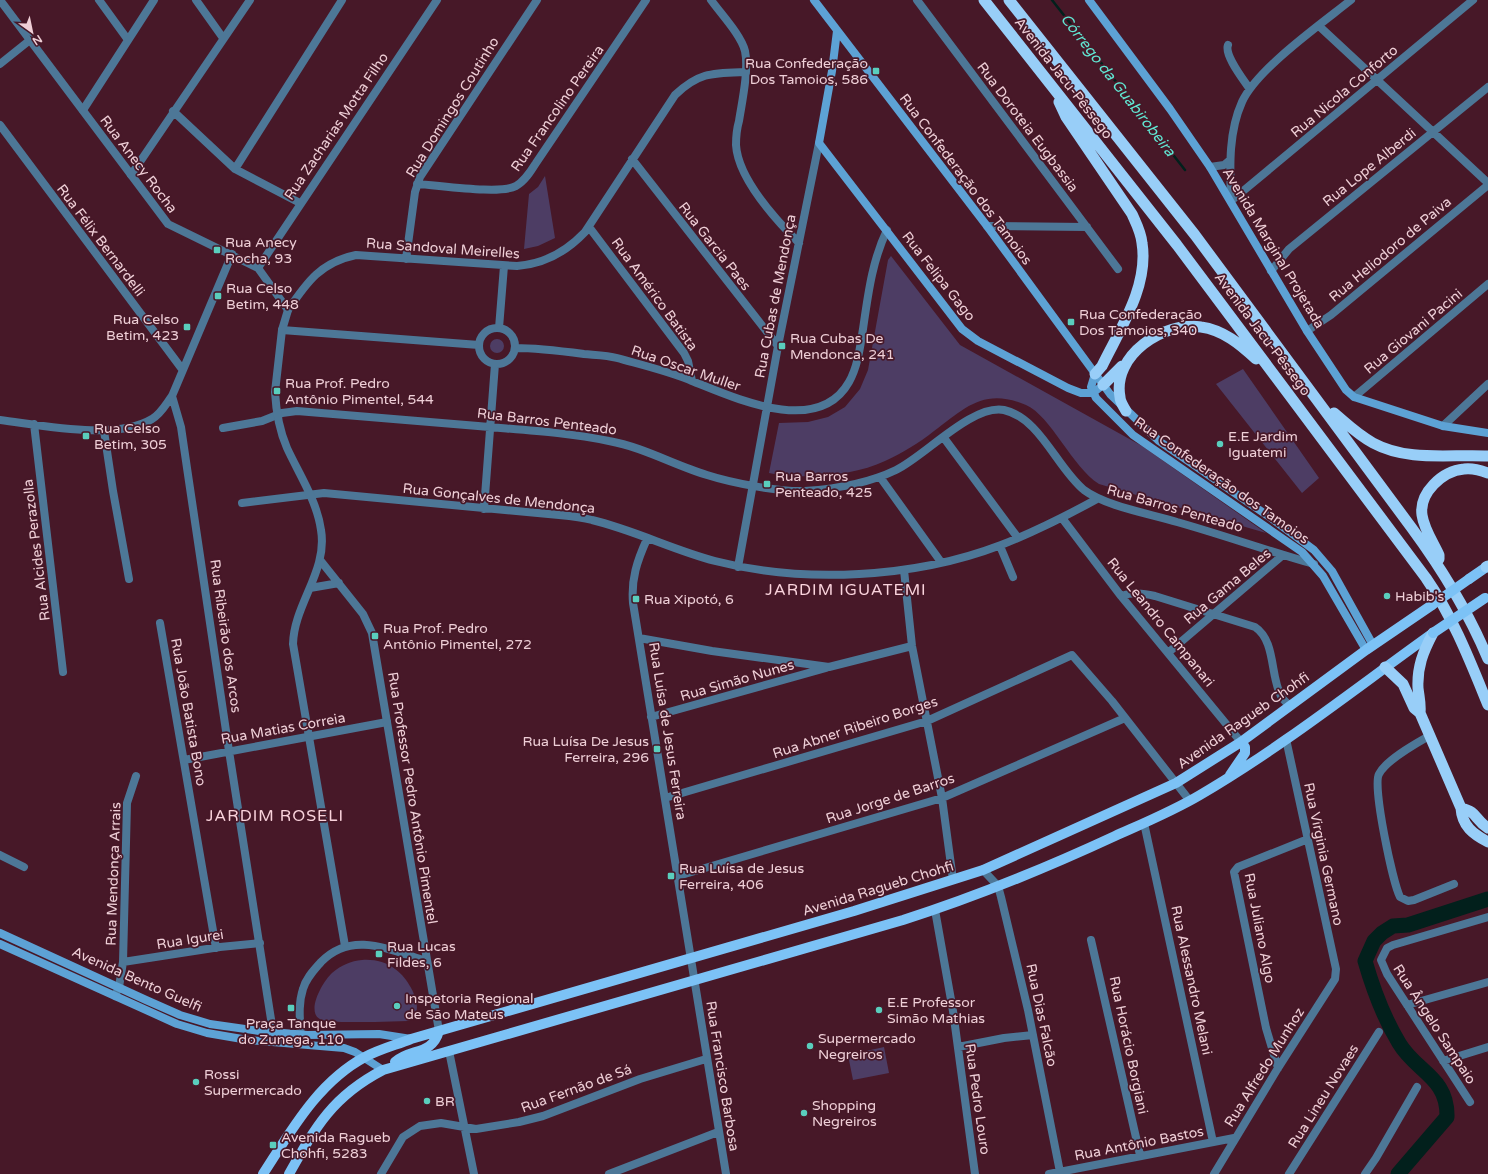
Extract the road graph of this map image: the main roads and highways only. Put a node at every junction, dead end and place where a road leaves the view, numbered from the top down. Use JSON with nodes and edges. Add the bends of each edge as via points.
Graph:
{"nodes":[{"id":1,"x":814,"y":0,"type":"edge"},
{"id":2,"x":984,"y":0,"type":"edge"},
{"id":3,"x":1009,"y":0,"type":"edge"},
{"id":4,"x":1089,"y":0,"type":"edge"},
{"id":5,"x":837,"y":31,"type":"junction"},
{"id":6,"x":1051,"y":85,"type":"junction"},
{"id":7,"x":819,"y":143,"type":"joint"},
{"id":8,"x":1131,"y":356,"type":"junction"},
{"id":9,"x":1095,"y":374,"type":"junction"},
{"id":10,"x":1275,"y":376,"type":"junction"},
{"id":11,"x":1103,"y":385,"type":"junction"},
{"id":12,"x":1093,"y":393,"type":"junction"},
{"id":13,"x":1319,"y":399,"type":"junction"},
{"id":14,"x":1126,"y":411,"type":"junction"},
{"id":15,"x":1488,"y":433,"type":"edge"},
{"id":16,"x":1488,"y":456,"type":"edge"},
{"id":17,"x":1488,"y":473,"type":"edge"},
{"id":18,"x":1439,"y":565,"type":"junction"},
{"id":19,"x":1487,"y":566,"type":"edge"},
{"id":20,"x":1487,"y":597,"type":"edge"},
{"id":21,"x":1433,"y":634,"type":"junction"},
{"id":22,"x":1478,"y":634,"type":"junction"},
{"id":23,"x":1488,"y":643,"type":"edge"},
{"id":24,"x":1369,"y":648,"type":"junction"},
{"id":25,"x":1488,"y":659,"type":"edge"},
{"id":26,"x":1385,"y":667,"type":"junction"},
{"id":27,"x":1488,"y":705,"type":"edge"},
{"id":28,"x":1420,"y":713,"type":"junction"},
{"id":29,"x":1241,"y":742,"type":"junction"},
{"id":30,"x":1229,"y":777,"type":"junction"},
{"id":31,"x":1460,"y":808,"type":"junction"},
{"id":32,"x":1488,"y":828,"type":"edge"},
{"id":33,"x":1488,"y":842,"type":"edge"},
{"id":34,"x":0,"y":933,"type":"edge"},
{"id":35,"x":0,"y":944,"type":"edge"},
{"id":36,"x":439,"y":1031,"type":"junction"},
{"id":37,"x":411,"y":1039,"type":"junction"},
{"id":38,"x":364,"y":1058,"type":"junction"},
{"id":39,"x":385,"y":1069,"type":"junction"},
{"id":40,"x":263,"y":1174,"type":"edge"},
{"id":41,"x":289,"y":1174,"type":"edge"}],
"edges":[{"from":1,"to":5,"type":"main road","name":"Rua Confederação dos Tamoios"},
{"from":2,"to":6,"type":"highway","name":"Avenida Jacu-Pêssego"},
{"from":3,"to":13,"type":"highway","name":"Avenida Jacu-Pêssego","via":[[1190,229]]},
{"from":4,"to":15,"type":"main road","name":"Avenida Marginal Projetada","via":[[1210,167],[1307,331],[1346,390],[1354,397],[1443,426]]},
{"from":5,"to":7,"type":"main road","name":"Rua Cubas de Mendonça"},
{"from":5,"to":9,"type":"main road","name":"Rua Confederação dos Tamoios","via":[[987,226]]},
{"from":6,"to":9,"type":"highway","via":[[1066,117],[1132,214],[1143,244],[1140,283],[1134,301],[1102,367]]},
{"from":6,"to":10,"type":"highway","name":"Avenida Jacu-Pêssego","via":[[1177,245]]},
{"from":7,"to":12,"type":"main road","name":"Rua Felipa Gago","via":[[962,329],[978,341],[1068,388],[1081,393]]},
{"from":8,"to":10,"type":"highway","via":[[1147,341],[1166,330],[1190,325],[1201,326],[1238,342]]},
{"from":8,"to":11,"type":"highway"},
{"from":8,"to":14,"type":"highway","via":[[1122,373],[1119,386],[1120,398]]},
{"from":9,"to":11,"type":"main road","name":"Rua Confederação dos Tamoios"},
{"from":9,"to":12,"type":"main road","via":[[1091,387]]},
{"from":10,"to":27,"type":"highway","name":"Avenida Jacu-Pêssego","via":[[1437,595],[1461,639]]},
{"from":11,"to":12,"type":"main road"},
{"from":11,"to":14,"type":"main road","name":"Rua Confederação dos Tamoios"},
{"from":12,"to":24,"type":"main road","name":"Rua Confederação dos Tamoios","via":[[1133,435],[1290,543],[1314,564]]},
{"from":13,"to":16,"type":"highway","via":[[1357,432],[1390,450],[1410,455]]},
{"from":13,"to":18,"type":"highway","name":"Avenida Jacu-Pêssego"},
{"from":14,"to":24,"type":"main road","name":"Rua Confederação dos Tamoios","via":[[1159,441],[1314,550],[1332,571]]},
{"from":17,"to":18,"type":"highway","via":[[1463,469],[1451,473],[1429,489],[1422,501],[1422,515],[1427,531],[1440,555]]},
{"from":18,"to":22,"type":"highway","name":"Avenida Jacu-Pêssego"},
{"from":19,"to":24,"type":"main road","name":"Avenida Ragueb Chohfi","bridge":true},
{"from":20,"to":21,"type":"main road","bridge":true},
{"from":21,"to":26,"type":"main road"},
{"from":21,"to":28,"type":"highway","via":[[1423,652],[1418,670]]},
{"from":22,"to":23,"type":"highway"},
{"from":22,"to":25,"type":"highway","name":"Avenida Jacu-Pêssego"},
{"from":24,"to":29,"type":"main road","name":"Avenida Ragueb Chohfi"},
{"from":26,"to":28,"type":"highway","via":[[1403,684],[1414,708]]},
{"from":26,"to":30,"type":"main road"},
{"from":28,"to":31,"type":"highway"},
{"from":29,"to":30,"type":"main road","via":[[1245,747],[1245,753]]},
{"from":29,"to":36,"type":"main road","name":"Avenida Ragueb Chohfi","via":[[1176,783],[983,870],[854,911]]},
{"from":30,"to":39,"type":"main road","via":[[1190,801],[1144,823],[1053,864],[935,910]]},
{"from":31,"to":32,"type":"highway","via":[[1471,811]]},
{"from":31,"to":33,"type":"highway","via":[[1461,818],[1466,826]]},
{"from":34,"to":37,"type":"main road","name":"Avenida Bento Guelfi","via":[[180,1015],[210,1024],[273,1032],[379,1034]]},
{"from":35,"to":38,"type":"main road","name":"Avenida Bento Guelfi","via":[[177,1024],[207,1033],[248,1040],[344,1048]]},
{"from":36,"to":37,"type":"main road","name":"Avenida Ragueb Chohfi"},
{"from":36,"to":39,"type":"main road","via":[[437,1039],[429,1047],[397,1059]]},
{"from":37,"to":38,"type":"main road","name":"Avenida Ragueb Chohfi"},
{"from":38,"to":39,"type":"main road","name":"Avenida Bento Guelfi"},
{"from":38,"to":40,"type":"main road","name":"Avenida Ragueb Chohfi","via":[[338,1076],[306,1108]]},
{"from":39,"to":41,"type":"main road","via":[[355,1086],[330,1110],[314,1129]]}]}
